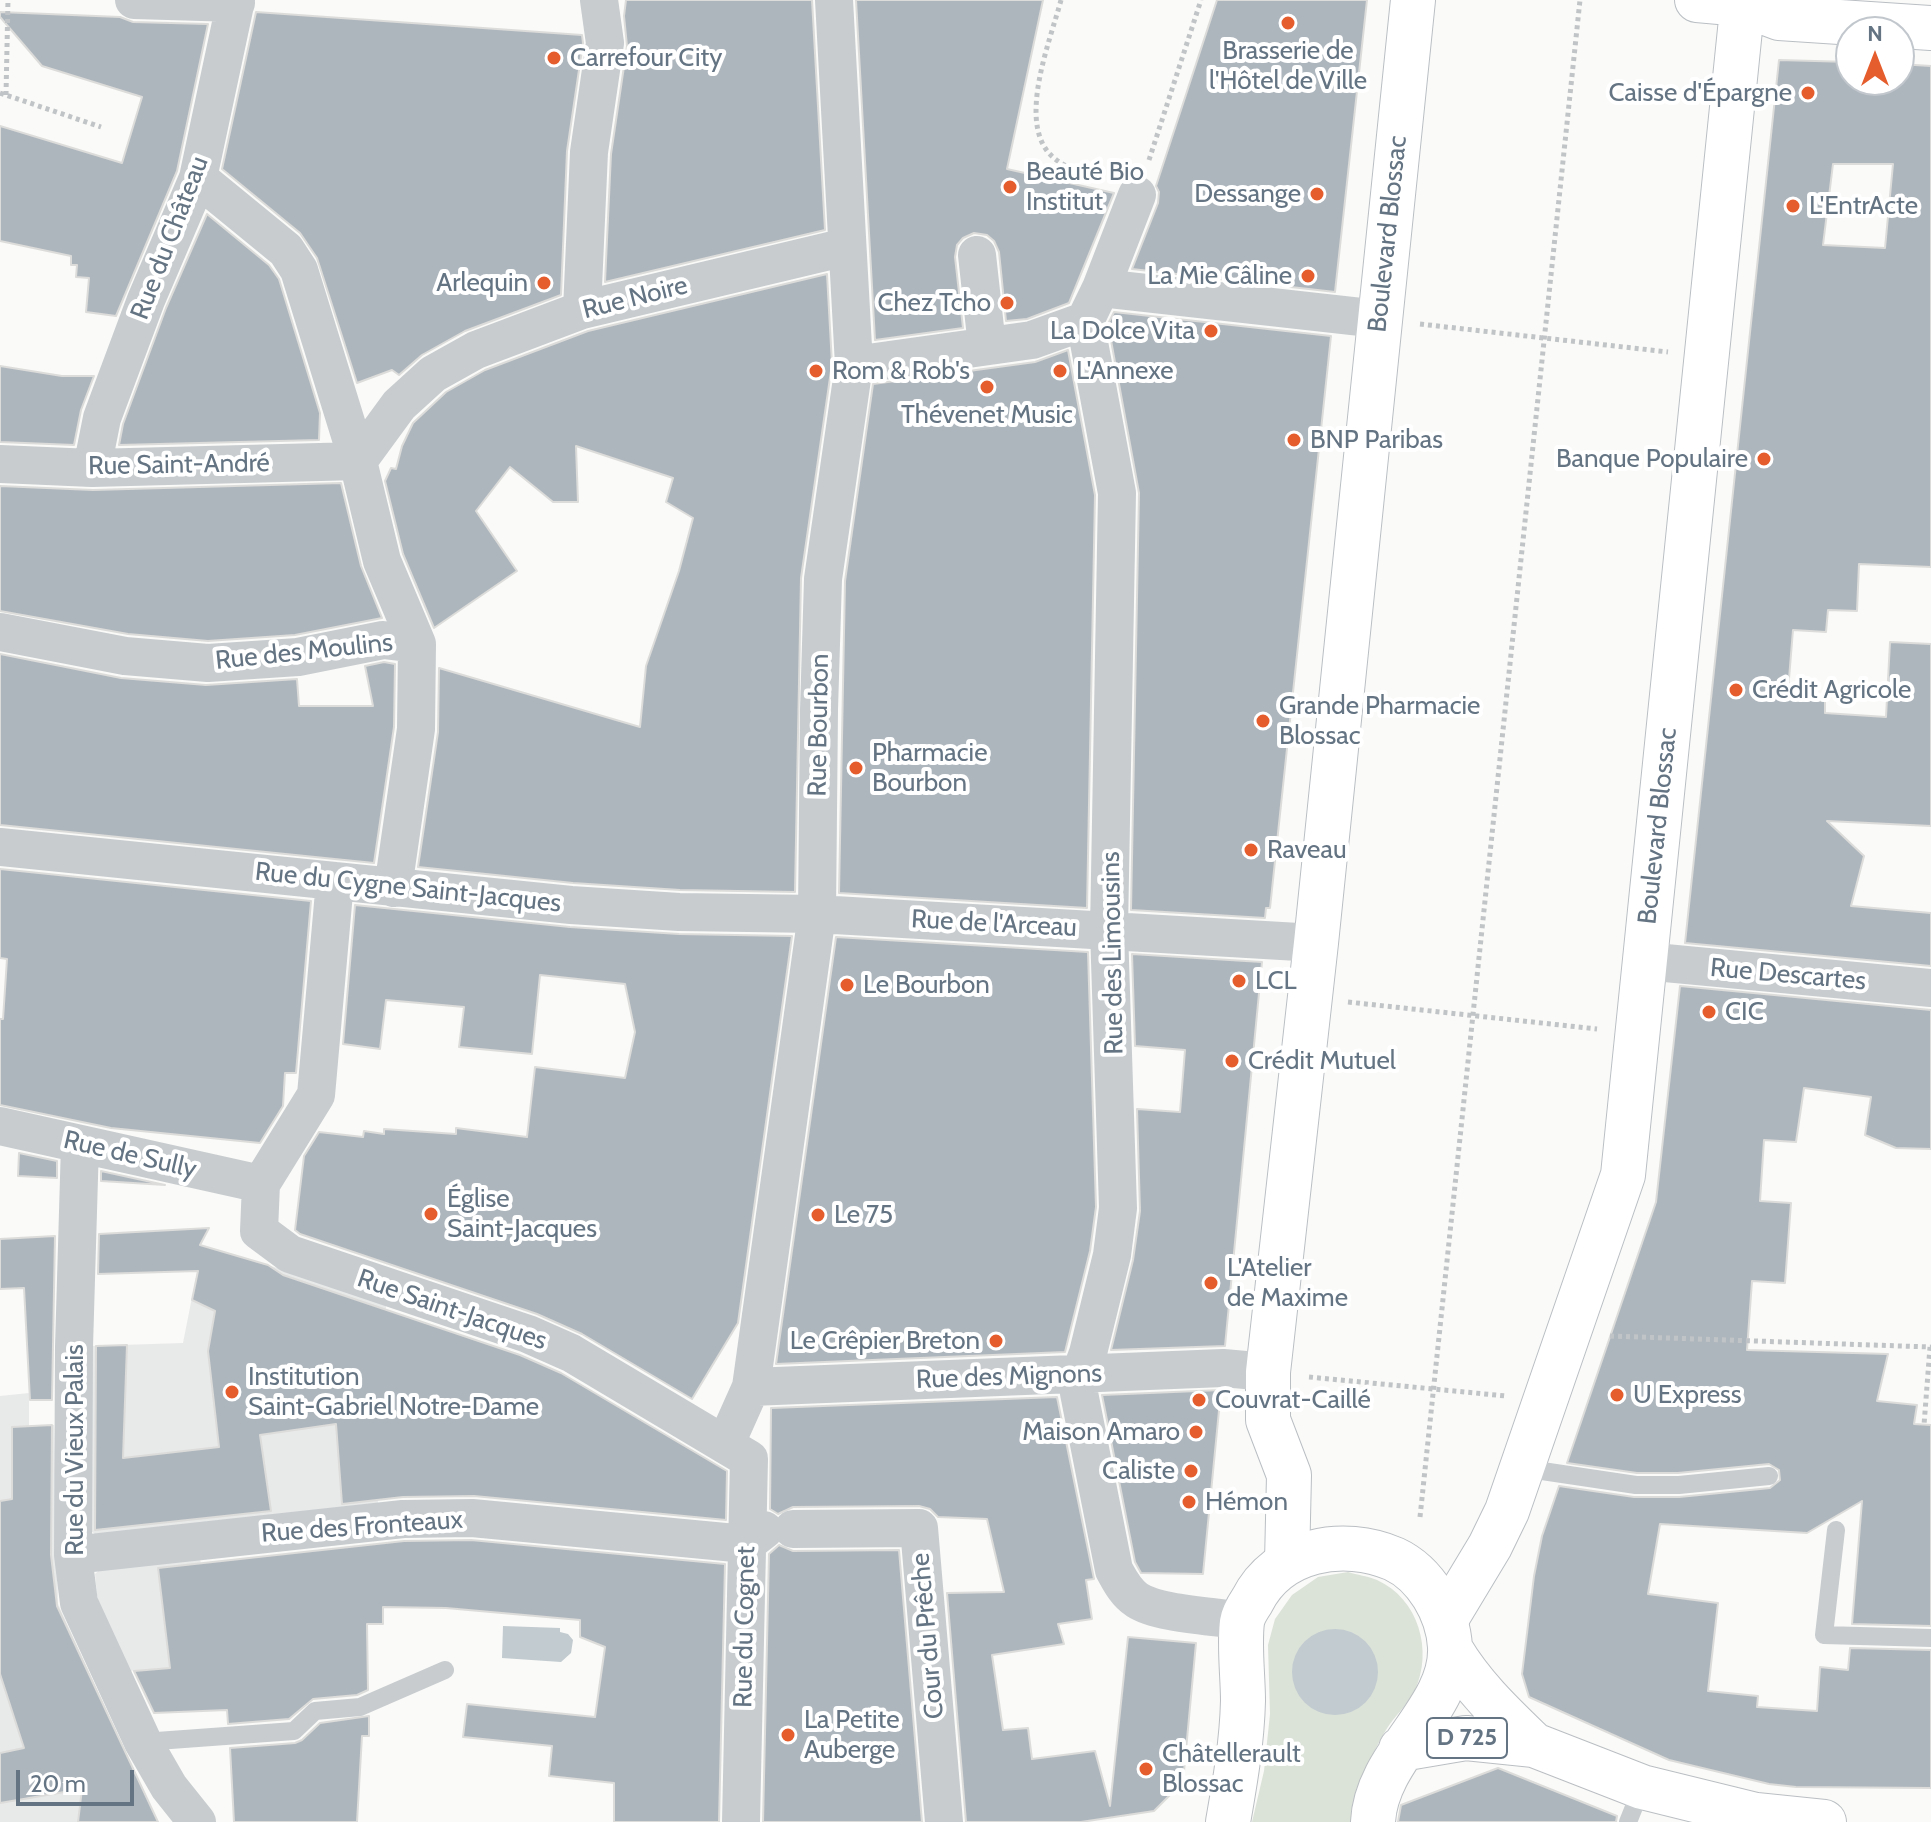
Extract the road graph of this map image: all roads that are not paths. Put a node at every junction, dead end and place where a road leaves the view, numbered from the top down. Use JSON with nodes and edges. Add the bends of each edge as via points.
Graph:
{"nodes":[{"id":1,"x":134,"y":0,"type":"edge"},
{"id":2,"x":599,"y":0,"type":"edge"},
{"id":3,"x":834,"y":0,"type":"edge"},
{"id":4,"x":1413,"y":0,"type":"edge"},
{"id":5,"x":1697,"y":0,"type":"edge"},
{"id":6,"x":237,"y":1,"type":"edge"},
{"id":7,"x":1743,"y":2,"type":"edge"},
{"id":8,"x":1931,"y":28,"type":"edge"},
{"id":9,"x":198,"y":178,"type":"junction"},
{"id":10,"x":1139,"y":190,"type":"road end"},
{"id":11,"x":846,"y":247,"type":"junction"},
{"id":12,"x":977,"y":255,"type":"dead end"},
{"id":13,"x":1093,"y":304,"type":"junction"},
{"id":14,"x":582,"y":310,"type":"junction"},
{"id":15,"x":1379,"y":319,"type":"junction"},
{"id":16,"x":987,"y":346,"type":"junction"},
{"id":17,"x":854,"y":365,"type":"junction"},
{"id":18,"x":358,"y":461,"type":"junction"},
{"id":19,"x":0,"y":464,"type":"edge"},
{"id":20,"x":92,"y":468,"type":"junction"},
{"id":21,"x":0,"y":632,"type":"edge"},
{"id":22,"x":417,"y":644,"type":"junction"},
{"id":23,"x":0,"y":847,"type":"edge"},
{"id":24,"x":335,"y":881,"type":"junction"},
{"id":25,"x":393,"y":888,"type":"junction"},
{"id":26,"x":817,"y":914,"type":"junction"},
{"id":27,"x":1109,"y":930,"type":"junction"},
{"id":28,"x":1316,"y":943,"type":"junction"},
{"id":29,"x":1644,"y":961,"type":"junction"},
{"id":30,"x":1931,"y":988,"type":"edge"},
{"id":31,"x":0,"y":1126,"type":"edge"},
{"id":32,"x":80,"y":1144,"type":"junction"},
{"id":33,"x":261,"y":1184,"type":"junction"},
{"id":34,"x":1268,"y":1372,"type":"junction"},
{"id":35,"x":1080,"y":1375,"type":"junction"},
{"id":36,"x":751,"y":1387,"type":"junction"},
{"id":37,"x":726,"y":1443,"type":"junction"},
{"id":38,"x":1521,"y":1468,"type":"junction"},
{"id":39,"x":1769,"y":1476,"type":"dead end"},
{"id":40,"x":1836,"y":1530,"type":"dead end"},
{"id":41,"x":768,"y":1534,"type":"junction"},
{"id":42,"x":73,"y":1555,"type":"junction"},
{"id":43,"x":1287,"y":1562,"type":"junction"},
{"id":44,"x":1242,"y":1621,"type":"junction"},
{"id":45,"x":1448,"y":1634,"type":"junction"},
{"id":46,"x":1931,"y":1638,"type":"edge"},
{"id":47,"x":445,"y":1670,"type":"dead end"},
{"id":48,"x":143,"y":1742,"type":"junction"},
{"id":49,"x":1534,"y":1745,"type":"junction"},
{"id":50,"x":1401,"y":1749,"type":"junction"},
{"id":51,"x":1635,"y":1805,"type":"edge"},
{"id":52,"x":197,"y":1822,"type":"edge"},
{"id":53,"x":741,"y":1822,"type":"edge"},
{"id":54,"x":944,"y":1822,"type":"edge"},
{"id":55,"x":1228,"y":1822,"type":"edge"},
{"id":56,"x":1373,"y":1822,"type":"edge"},
{"id":57,"x":1824,"y":1822,"type":"edge"}],
"edges":[{"from":1,"to":6,"type":"street"},
{"from":2,"to":14,"type":"street","via":[[605,43],[589,152]]},
{"from":3,"to":11,"type":"street","name":"Rue Bourbon"},
{"from":4,"to":15,"type":"main road","name":"Boulevard Blossac"},
{"from":5,"to":7,"type":"main road"},
{"from":6,"to":9,"type":"street","name":"Rue du Château"},
{"from":7,"to":8,"type":"main road","via":[[1779,18]]},
{"from":7,"to":29,"type":"main road","name":"Boulevard Blossac"},
{"from":9,"to":18,"type":"street","via":[[286,250],[299,270]]},
{"from":9,"to":20,"type":"street","name":"Rue du Château","via":[[102,418]]},
{"from":10,"to":13,"type":"street"},
{"from":11,"to":14,"type":"street","name":"Rue Noire"},
{"from":11,"to":17,"type":"street","name":"Rue Bourbon"},
{"from":12,"to":16,"type":"street"},
{"from":13,"to":15,"type":"street"},
{"from":13,"to":16,"type":"street","via":[[1032,340]]},
{"from":13,"to":27,"type":"street","name":"Rue des Limousins","via":[[1117,493]]},
{"from":14,"to":18,"type":"street","name":"Rue Noire","via":[[476,350],[433,374],[399,405]]},
{"from":15,"to":28,"type":"main road","name":"Boulevard Blossac"},
{"from":16,"to":17,"type":"street"},
{"from":17,"to":26,"type":"street","name":"Rue Bourbon","via":[[823,579]]},
{"from":18,"to":20,"type":"street","name":"Rue Saint-André"},
{"from":18,"to":22,"type":"street","via":[[382,561]]},
{"from":19,"to":20,"type":"street","name":"Rue Saint-André"},
{"from":21,"to":22,"type":"street","name":"Rue des Moulins","via":[[125,656],[208,663],[298,657],[383,640]]},
{"from":22,"to":25,"type":"street","via":[[416,729]]},
{"from":23,"to":24,"type":"street","name":"Rue du Cygne Saint-Jacques"},
{"from":24,"to":25,"type":"street","name":"Rue du Cygne Saint-Jacques"},
{"from":24,"to":33,"type":"street","via":[[316,1095]]},
{"from":25,"to":26,"type":"street","name":"Rue du Cygne Saint-Jacques","via":[[679,912]]},
{"from":26,"to":27,"type":"street","name":"Rue de l'Arceau"},
{"from":26,"to":36,"type":"street","name":"Rue Bourbon"},
{"from":27,"to":28,"type":"street","name":"Rue de l'Arceau"},
{"from":27,"to":35,"type":"street","name":"Rue des Limousins","via":[[1118,1208],[1112,1255]]},
{"from":28,"to":34,"type":"main road","name":"Boulevard Blossac"},
{"from":29,"to":30,"type":"street","name":"Rue Descartes"},
{"from":29,"to":38,"type":"main road","name":"Boulevard Blossac","via":[[1623,1175]]},
{"from":31,"to":32,"type":"street","name":"Rue de Sully"},
{"from":32,"to":33,"type":"street","name":"Rue de Sully"},
{"from":32,"to":42,"type":"street","name":"Rue du Vieux Palais"},
{"from":33,"to":37,"type":"street","name":"Rue Saint-Jacques","via":[[259,1231],[290,1254],[528,1334],[571,1353]]},
{"from":34,"to":35,"type":"street","name":"Rue des Mignons","via":[[1223,1368]]},
{"from":34,"to":43,"type":"main road","name":"Boulevard Blossac","via":[[1268,1420],[1289,1475]]},
{"from":35,"to":36,"type":"street","name":"Rue des Mignons"},
{"from":35,"to":44,"type":"street","name":"Rue des Limousins","via":[[1079,1393],[1114,1570],[1122,1585],[1151,1607]]},
{"from":36,"to":37,"type":"street","name":"Rue Bourbon"},
{"from":37,"to":41,"type":"street","name":"Rue du Cognet","via":[[749,1459]]},
{"from":38,"to":39,"type":"lane","via":[[1636,1485]]},
{"from":38,"to":45,"type":"main road","name":"Boulevard Blossac","via":[[1507,1511]]},
{"from":40,"to":46,"type":"lane","via":[[1824,1635]]},
{"from":41,"to":42,"type":"street","name":"Rue des Fronteaux","via":[[403,1519]]},
{"from":41,"to":53,"type":"street","name":"Rue du Cognet"},
{"from":41,"to":54,"type":"street","name":"Cour du Prêche","via":[[919,1528]]},
{"from":42,"to":48,"type":"street","name":"Rue du Vieux Palais","via":[[79,1603]]},
{"from":43,"to":44,"type":"main road","via":[[1260,1585]]},
{"from":43,"to":45,"type":"main road","via":[[1319,1549],[1360,1547],[1396,1561],[1426,1585]]},
{"from":44,"to":55,"type":"main road","via":[[1242,1723]]},
{"from":45,"to":49,"type":"main road","number":"D 725","via":[[1466,1675]]},
{"from":45,"to":50,"type":"main road","name":"Boulevard Blossac","via":[[1441,1690]]},
{"from":47,"to":48,"type":"lane","via":[[360,1707],[315,1711],[294,1731]]},
{"from":48,"to":52,"type":"street","name":"Rue du Vieux Palais"},
{"from":49,"to":50,"type":"main road","number":"D 725","via":[[1466,1738]]},
{"from":49,"to":51,"type":"main road","number":"D 725"},
{"from":50,"to":56,"type":"main road","name":"Boulevard Blossac","via":[[1383,1782]]},
{"from":51,"to":57,"type":"main road","number":"D 725"}]}
